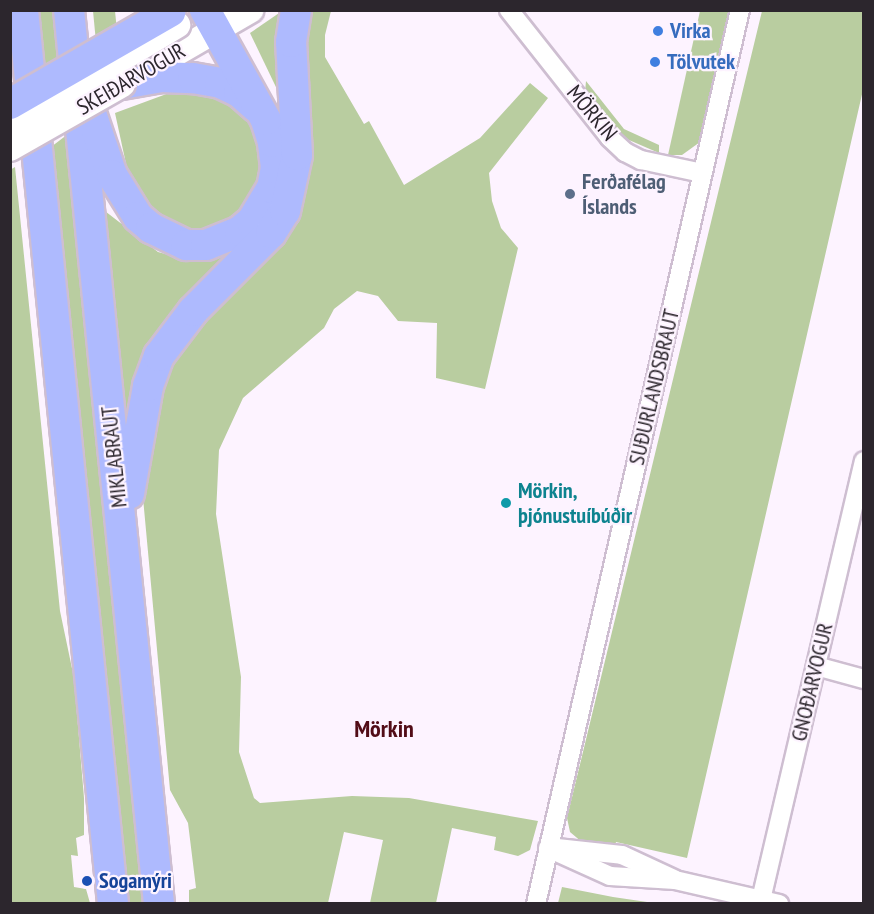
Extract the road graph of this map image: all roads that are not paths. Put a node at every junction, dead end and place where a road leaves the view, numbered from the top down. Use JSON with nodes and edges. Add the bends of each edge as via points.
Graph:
{"nodes":[{"id":1,"x":23,"y":10,"type":"edge"},
{"id":2,"x":296,"y":10,"type":"edge"},
{"id":3,"x":509,"y":10,"type":"edge"},
{"id":4,"x":740,"y":10,"type":"edge"},
{"id":5,"x":173,"y":16,"type":"edge"},
{"id":6,"x":222,"y":16,"type":"edge"},
{"id":7,"x":10,"y":22,"type":"edge"},
{"id":8,"x":70,"y":23,"type":"edge"},
{"id":9,"x":183,"y":63,"type":"junction"},
{"id":10,"x":122,"y":84,"type":"joint"},
{"id":11,"x":21,"y":94,"type":"edge"},
{"id":12,"x":261,"y":111,"type":"junction"},
{"id":13,"x":10,"y":125,"type":"edge"},
{"id":14,"x":10,"y":148,"type":"edge"},
{"id":15,"x":297,"y":155,"type":"junction"},
{"id":16,"x":702,"y":173,"type":"junction"},
{"id":17,"x":864,"y":461,"type":"edge"},
{"id":18,"x":122,"y":544,"type":"junction"},
{"id":19,"x":816,"y":666,"type":"junction"},
{"id":20,"x":864,"y":680,"type":"edge"},
{"id":21,"x":548,"y":848,"type":"junction"},
{"id":22,"x":767,"y":902,"type":"edge"},
{"id":23,"x":113,"y":903,"type":"edge"},
{"id":24,"x":159,"y":903,"type":"edge"},
{"id":25,"x":536,"y":903,"type":"edge"}],
"edges":[{"from":1,"to":11,"type":"highway","name":"MIKLABRAUT"},
{"from":2,"to":15,"type":"highway","via":[[291,42]]},
{"from":3,"to":16,"type":"street","name":"MÖRKIN","via":[[625,152],[641,160]]},
{"from":4,"to":16,"type":"street","name":"SUÐURLANDSBRAUT"},
{"from":5,"to":6,"type":"main road","name":"SKEIÐARVOGUR"},
{"from":5,"to":11,"type":"highway","bridge":true},
{"from":5,"to":13,"type":"main road","name":"SKEIÐARVOGUR","bridge":true},
{"from":6,"to":9,"type":"main road","name":"SKEIÐARVOGUR"},
{"from":6,"to":12,"type":"highway"},
{"from":6,"to":15,"type":"highway","via":[[289,125]]},
{"from":7,"to":11,"type":"highway"},
{"from":8,"to":12,"type":"highway","via":[[96,131],[112,175],[138,217],[186,245],[206,245],[240,231],[265,204],[276,168],[273,142]]},
{"from":8,"to":18,"type":"highway","name":"MIKLABRAUT"},
{"from":9,"to":10,"type":"highway"},
{"from":9,"to":12,"type":"highway","via":[[239,92]]},
{"from":10,"to":14,"type":"main road","name":"SKEIÐARVOGUR","bridge":true},
{"from":11,"to":23,"type":"highway","name":"MIKLABRAUT"},
{"from":15,"to":18,"type":"highway","via":[[285,211],[270,233],[193,311],[159,356],[137,436]]},
{"from":16,"to":21,"type":"street","name":"SUÐURLANDSBRAUT"},
{"from":17,"to":19,"type":"street","name":"GNOÐARVOGUR"},
{"from":18,"to":24,"type":"highway","name":"MIKLABRAUT"},
{"from":19,"to":20,"type":"street"},
{"from":19,"to":22,"type":"street","name":"GNOÐARVOGUR"},
{"from":21,"to":22,"type":"street","via":[[622,855],[675,880]]},
{"from":21,"to":25,"type":"street","name":"SUÐURLANDSBRAUT"}]}
